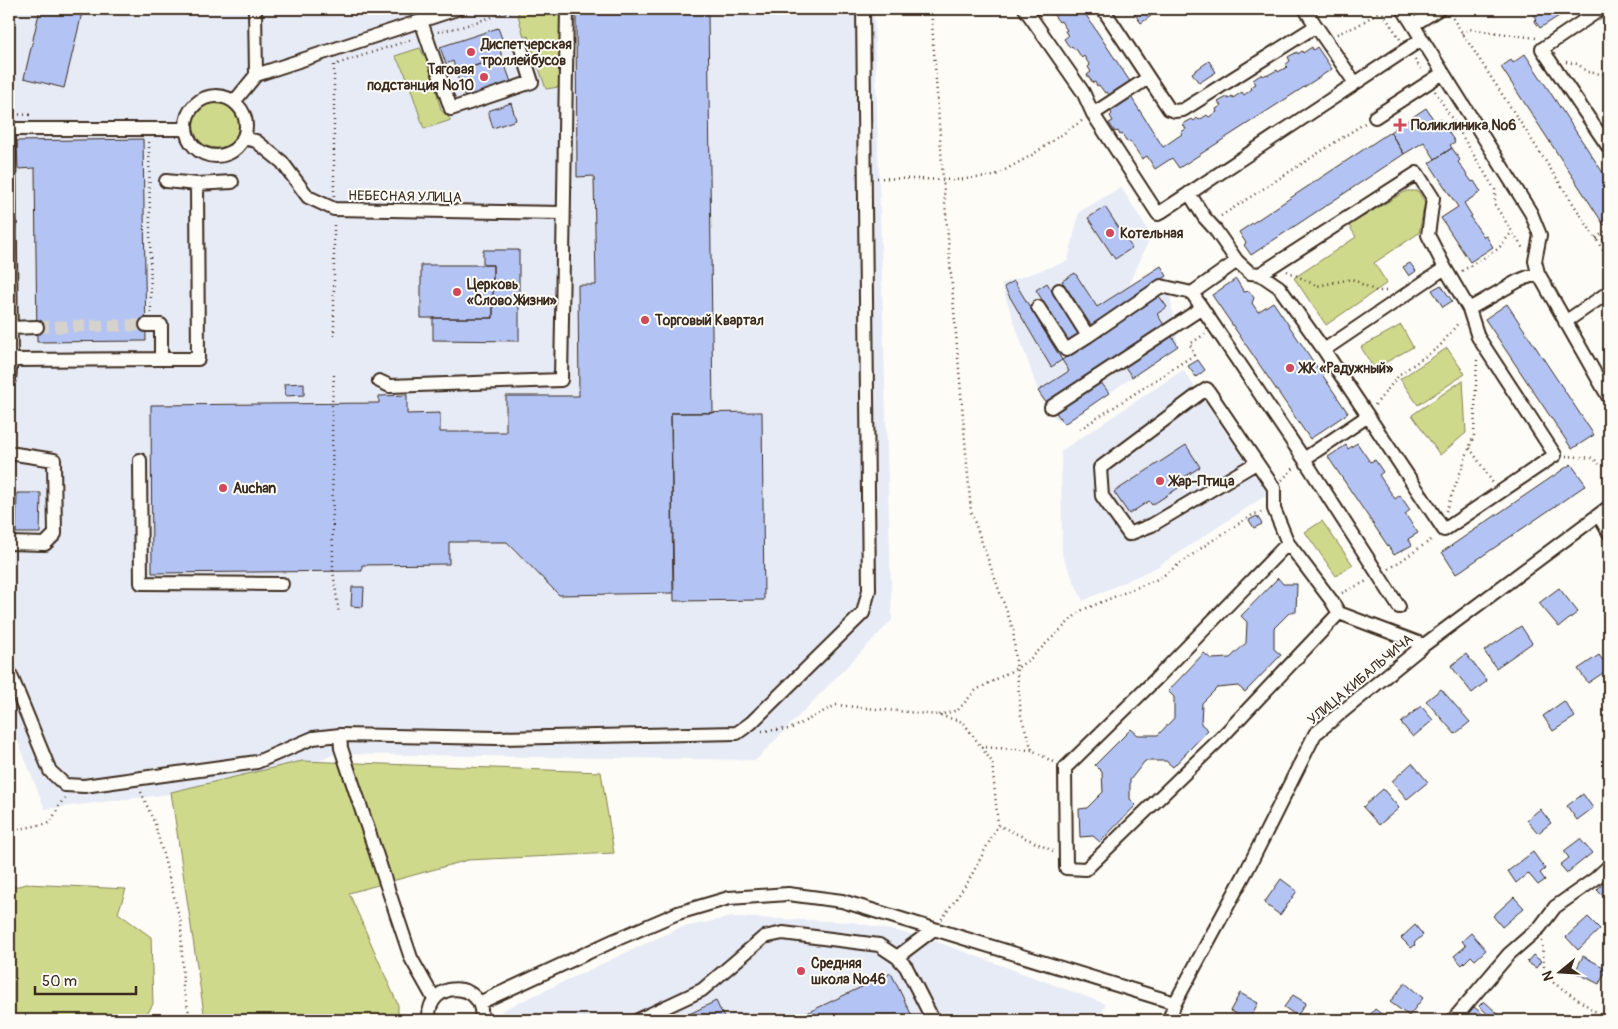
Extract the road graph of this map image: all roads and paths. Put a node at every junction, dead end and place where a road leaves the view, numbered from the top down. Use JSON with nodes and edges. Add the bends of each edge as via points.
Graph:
{"nodes":[{"id":1,"x":255,"y":9,"type":"edge"},
{"id":2,"x":457,"y":9,"type":"edge"},
{"id":3,"x":556,"y":9,"type":"edge"},
{"id":4,"x":567,"y":9,"type":"edge"},
{"id":5,"x":671,"y":9,"type":"edge"},
{"id":6,"x":864,"y":9,"type":"edge"},
{"id":7,"x":931,"y":9,"type":"edge"},
{"id":8,"x":1026,"y":9,"type":"edge"},
{"id":9,"x":1104,"y":9,"type":"edge"},
{"id":10,"x":1305,"y":9,"type":"edge"},
{"id":11,"x":1381,"y":9,"type":"edge"},
{"id":12,"x":1403,"y":9,"type":"edge"},
{"id":13,"x":1439,"y":9,"type":"edge"},
{"id":14,"x":1446,"y":9,"type":"edge"},
{"id":15,"x":1602,"y":9,"type":"edge"},
{"id":16,"x":671,"y":14,"type":"dead end"},
{"id":17,"x":422,"y":21,"type":"junction"},
{"id":18,"x":1413,"y":25,"type":"junction"},
{"id":19,"x":1316,"y":26,"type":"junction"},
{"id":20,"x":426,"y":35,"type":"junction"},
{"id":21,"x":1422,"y":39,"type":"junction"},
{"id":22,"x":1327,"y":41,"type":"junction"},
{"id":23,"x":521,"y":48,"type":"dead end"},
{"id":24,"x":1407,"y":49,"type":"junction"},
{"id":25,"x":334,"y":65,"type":"dead end"},
{"id":26,"x":1443,"y":73,"type":"junction"},
{"id":27,"x":256,"y":75,"type":"junction"},
{"id":28,"x":1148,"y":78,"type":"junction"},
{"id":29,"x":1430,"y":81,"type":"junction"},
{"id":30,"x":1355,"y":83,"type":"junction"},
{"id":31,"x":234,"y":102,"type":"junction"},
{"id":32,"x":9,"y":114,"type":"edge"},
{"id":33,"x":1092,"y":114,"type":"junction"},
{"id":34,"x":37,"y":115,"type":"dead end"},
{"id":35,"x":1375,"y":117,"type":"joint"},
{"id":36,"x":149,"y":128,"type":"junction"},
{"id":37,"x":9,"y":129,"type":"edge"},
{"id":38,"x":186,"y":129,"type":"junction"},
{"id":39,"x":243,"y":138,"type":"junction"},
{"id":40,"x":1609,"y":148,"type":"edge"},
{"id":41,"x":865,"y":177,"type":"junction"},
{"id":42,"x":943,"y":179,"type":"junction"},
{"id":43,"x":166,"y":181,"type":"dead end"},
{"id":44,"x":232,"y":182,"type":"dead end"},
{"id":45,"x":197,"y":184,"type":"junction"},
{"id":46,"x":1189,"y":193,"type":"junction"},
{"id":47,"x":564,"y":213,"type":"junction"},
{"id":48,"x":1214,"y":228,"type":"junction"},
{"id":49,"x":1609,"y":229,"type":"edge"},
{"id":50,"x":1512,"y":232,"type":"junction"},
{"id":51,"x":1596,"y":239,"type":"junction"},
{"id":52,"x":1609,"y":240,"type":"edge"},
{"id":53,"x":1609,"y":260,"type":"edge"},
{"id":54,"x":1237,"y":261,"type":"junction"},
{"id":55,"x":1274,"y":265,"type":"junction"},
{"id":56,"x":1537,"y":267,"type":"junction"},
{"id":57,"x":1445,"y":268,"type":"junction"},
{"id":58,"x":1460,"y":272,"type":"dead end"},
{"id":59,"x":1260,"y":274,"type":"junction"},
{"id":60,"x":1059,"y":290,"type":"dead end"},
{"id":61,"x":1410,"y":291,"type":"junction"},
{"id":62,"x":1192,"y":293,"type":"junction"},
{"id":63,"x":1608,"y":293,"type":"edge"},
{"id":64,"x":1038,"y":307,"type":"dead end"},
{"id":65,"x":1202,"y":308,"type":"junction"},
{"id":66,"x":1469,"y":309,"type":"junction"},
{"id":67,"x":1565,"y":322,"type":"junction"},
{"id":68,"x":148,"y":325,"type":"joint"},
{"id":69,"x":37,"y":327,"type":"tunnel mouth"},
{"id":70,"x":1215,"y":327,"type":"junction"},
{"id":71,"x":10,"y":328,"type":"junction"},
{"id":72,"x":1088,"y":336,"type":"junction"},
{"id":73,"x":1478,"y":337,"type":"junction"},
{"id":74,"x":1324,"y":350,"type":"junction"},
{"id":75,"x":1609,"y":355,"type":"edge"},
{"id":76,"x":161,"y":359,"type":"junction"},
{"id":77,"x":11,"y":360,"type":"junction"},
{"id":78,"x":334,"y":375,"type":"dead end"},
{"id":79,"x":9,"y":380,"type":"edge"},
{"id":80,"x":379,"y":381,"type":"dead end"},
{"id":81,"x":1609,"y":398,"type":"edge"},
{"id":82,"x":1051,"y":406,"type":"dead end"},
{"id":83,"x":1367,"y":414,"type":"junction"},
{"id":84,"x":1080,"y":429,"type":"dead end"},
{"id":85,"x":1469,"y":448,"type":"junction"},
{"id":86,"x":9,"y":453,"type":"edge"},
{"id":87,"x":1555,"y":455,"type":"junction"},
{"id":88,"x":1304,"y":459,"type":"junction"},
{"id":89,"x":140,"y":460,"type":"dead end"},
{"id":90,"x":1256,"y":463,"type":"junction"},
{"id":91,"x":1599,"y":464,"type":"dead end"},
{"id":92,"x":1274,"y":488,"type":"junction"},
{"id":93,"x":1499,"y":493,"type":"junction"},
{"id":94,"x":1609,"y":507,"type":"edge"},
{"id":95,"x":1274,"y":509,"type":"junction"},
{"id":96,"x":1599,"y":516,"type":"junction"},
{"id":97,"x":1444,"y":530,"type":"junction"},
{"id":98,"x":1609,"y":533,"type":"edge"},
{"id":99,"x":9,"y":543,"type":"edge"},
{"id":100,"x":1288,"y":543,"type":"junction"},
{"id":101,"x":1378,"y":576,"type":"junction"},
{"id":102,"x":282,"y":584,"type":"dead end"},
{"id":103,"x":1331,"y":600,"type":"junction"},
{"id":104,"x":1399,"y":607,"type":"dead end"},
{"id":105,"x":1339,"y":613,"type":"junction"},
{"id":106,"x":339,"y":614,"type":"dead end"},
{"id":107,"x":1424,"y":645,"type":"junction"},
{"id":108,"x":1017,"y":668,"type":"junction"},
{"id":109,"x":9,"y":671,"type":"edge"},
{"id":110,"x":938,"y":715,"type":"junction"},
{"id":111,"x":738,"y":733,"type":"junction"},
{"id":112,"x":340,"y":735,"type":"junction"},
{"id":113,"x":981,"y":747,"type":"junction"},
{"id":114,"x":1032,"y":750,"type":"junction"},
{"id":115,"x":1065,"y":768,"type":"junction"},
{"id":116,"x":135,"y":779,"type":"junction"},
{"id":117,"x":84,"y":786,"type":"junction"},
{"id":118,"x":998,"y":825,"type":"junction"},
{"id":119,"x":9,"y":831,"type":"edge"},
{"id":120,"x":1066,"y":858,"type":"junction"},
{"id":121,"x":1609,"y":866,"type":"edge"},
{"id":122,"x":1540,"y":928,"type":"junction"},
{"id":123,"x":934,"y":929,"type":"junction"},
{"id":124,"x":897,"y":957,"type":"junction"},
{"id":125,"x":434,"y":999,"type":"junction"},
{"id":126,"x":479,"y":1003,"type":"junction"},
{"id":127,"x":1175,"y":1003,"type":"junction"},
{"id":128,"x":191,"y":1020,"type":"edge"},
{"id":129,"x":429,"y":1020,"type":"edge"},
{"id":130,"x":481,"y":1020,"type":"edge"},
{"id":131,"x":638,"y":1020,"type":"edge"},
{"id":132,"x":933,"y":1020,"type":"edge"},
{"id":133,"x":1169,"y":1020,"type":"edge"},
{"id":134,"x":1453,"y":1020,"type":"edge"},
{"id":135,"x":1608,"y":1020,"type":"edge"}],
"edges":[{"from":1,"to":27,"type":"street"},
{"from":2,"to":17,"type":"street"},
{"from":3,"to":20,"type":"path","via":[[510,11]]},
{"from":4,"to":47,"type":"street"},
{"from":5,"to":16,"type":"path"},
{"from":6,"to":41,"type":"street"},
{"from":7,"to":42,"type":"path"},
{"from":8,"to":33,"type":"street","via":[[1083,92]]},
{"from":9,"to":28,"type":"street"},
{"from":10,"to":19,"type":"street"},
{"from":11,"to":22,"type":"path"},
{"from":11,"to":24,"type":"path"},
{"from":12,"to":18,"type":"street"},
{"from":13,"to":18,"type":"street"},
{"from":14,"to":51,"type":"path"},
{"from":15,"to":40,"type":"street","via":[[1542,49]]},
{"from":17,"to":20,"type":"street"},
{"from":17,"to":27,"type":"street"},
{"from":18,"to":21,"type":"street"},
{"from":19,"to":22,"type":"street"},
{"from":19,"to":28,"type":"street","via":[[1183,110],[1169,109]]},
{"from":20,"to":23,"type":"street","via":[[451,109],[532,82]]},
{"from":20,"to":25,"type":"path"},
{"from":21,"to":24,"type":"street"},
{"from":21,"to":26,"type":"street"},
{"from":22,"to":30,"type":"street"},
{"from":24,"to":29,"type":"path"},
{"from":24,"to":30,"type":"street"},
{"from":26,"to":29,"type":"street"},
{"from":26,"to":56,"type":"street","via":[[1531,213],[1540,235]]},
{"from":27,"to":31,"type":"street"},
{"from":28,"to":33,"type":"street"},
{"from":29,"to":35,"type":"street"},
{"from":29,"to":50,"type":"path","via":[[1495,190],[1495,205]]},
{"from":30,"to":46,"type":"street"},
{"from":31,"to":38,"type":"street","via":[[220,96],[204,98],[192,107]]},
{"from":31,"to":39,"type":"street","via":[[246,122]]},
{"from":32,"to":34,"type":"path"},
{"from":33,"to":42,"type":"path","via":[[1032,155],[994,176]]},
{"from":33,"to":46,"type":"street","via":[[1158,214]]},
{"from":35,"to":48,"type":"path","via":[[1217,219]]},
{"from":36,"to":37,"type":"street"},
{"from":36,"to":38,"type":"street"},
{"from":36,"to":68,"type":"path"},
{"from":37,"to":71,"type":"street"},
{"from":38,"to":39,"type":"street","via":[[192,144],[211,155],[227,154]]},
{"from":39,"to":47,"type":"street","name":"НЕБЕСНАЯ УЛИЦА","via":[[256,141],[282,162],[308,197],[334,209]]},
{"from":41,"to":42,"type":"path"},
{"from":41,"to":111,"type":"street","via":[[869,590],[863,612],[751,724]]},
{"from":42,"to":108,"type":"path","via":[[971,512],[1013,629]]},
{"from":43,"to":45,"type":"street"},
{"from":44,"to":45,"type":"street"},
{"from":45,"to":76,"type":"street","via":[[198,360]]},
{"from":46,"to":48,"type":"street"},
{"from":47,"to":80,"type":"street","via":[[561,380],[390,386]]},
{"from":48,"to":54,"type":"street"},
{"from":49,"to":51,"type":"path"},
{"from":50,"to":56,"type":"path"},
{"from":50,"to":58,"type":"path","via":[[1498,248]]},
{"from":51,"to":52,"type":"path"},
{"from":51,"to":53,"type":"path"},
{"from":54,"to":59,"type":"street","via":[[1250,273]]},
{"from":54,"to":62,"type":"street"},
{"from":55,"to":57,"type":"street","via":[[1417,173],[1433,198],[1428,234]]},
{"from":55,"to":59,"type":"street"},
{"from":55,"to":61,"type":"path","via":[[1317,286],[1352,280],[1376,291]]},
{"from":56,"to":66,"type":"street"},
{"from":56,"to":67,"type":"street"},
{"from":57,"to":61,"type":"street"},
{"from":57,"to":66,"type":"street"},
{"from":59,"to":74,"type":"street","via":[[1279,287]]},
{"from":60,"to":72,"type":"street"},
{"from":61,"to":74,"type":"street"},
{"from":62,"to":65,"type":"street"},
{"from":62,"to":72,"type":"street","via":[[1162,286]]},
{"from":63,"to":67,"type":"street"},
{"from":63,"to":75,"type":"path","via":[[1605,324]]},
{"from":64,"to":72,"type":"street","via":[[1066,350]]},
{"from":65,"to":70,"type":"street"},
{"from":65,"to":82,"type":"street"},
{"from":66,"to":73,"type":"street"},
{"from":66,"to":83,"type":"path","via":[[1439,347],[1400,374]]},
{"from":67,"to":81,"type":"street"},
{"from":68,"to":76,"type":"street","via":[[161,325]]},
{"from":69,"to":71,"type":"street"},
{"from":70,"to":84,"type":"path","via":[[1190,344],[1194,355]]},
{"from":70,"to":88,"type":"street"},
{"from":71,"to":77,"type":"street"},
{"from":73,"to":85,"type":"path","via":[[1474,435]]},
{"from":73,"to":87,"type":"street"},
{"from":74,"to":83,"type":"street"},
{"from":76,"to":77,"type":"street"},
{"from":77,"to":79,"type":"street"},
{"from":78,"to":106,"type":"path","via":[[333,571]]},
{"from":83,"to":88,"type":"street"},
{"from":83,"to":97,"type":"street"},
{"from":85,"to":93,"type":"path"},
{"from":85,"to":97,"type":"path","via":[[1445,514]]},
{"from":86,"to":99,"type":"street","via":[[54,460],[55,534],[45,544]]},
{"from":87,"to":91,"type":"path","via":[[1593,458]]},
{"from":87,"to":93,"type":"street"},
{"from":88,"to":92,"type":"path"},
{"from":88,"to":101,"type":"street"},
{"from":89,"to":102,"type":"street","via":[[141,583]]},
{"from":90,"to":90,"type":"street","via":[[1152,525],[1129,534],[1102,496],[1100,468],[1207,390]]},
{"from":90,"to":92,"type":"street"},
{"from":92,"to":95,"type":"street"},
{"from":93,"to":97,"type":"street"},
{"from":94,"to":96,"type":"street","name":"УЛИЦА КИБАЛЬЧИЧА"},
{"from":95,"to":100,"type":"street"},
{"from":95,"to":108,"type":"path","via":[[1254,514],[1160,578],[1080,611]]},
{"from":96,"to":98,"type":"street"},
{"from":96,"to":107,"type":"street","name":"УЛИЦА КИБАЛЬЧИЧА"},
{"from":97,"to":101,"type":"path"},
{"from":100,"to":103,"type":"street"},
{"from":100,"to":115,"type":"street"},
{"from":101,"to":103,"type":"path"},
{"from":101,"to":104,"type":"street"},
{"from":103,"to":105,"type":"street"},
{"from":105,"to":107,"type":"street"},
{"from":105,"to":120,"type":"street","via":[[1221,738],[1086,869],[1066,868]]},
{"from":107,"to":127,"type":"street","name":"УЛИЦА КИБАЛЬЧИЧА","via":[[1315,734]]},
{"from":108,"to":110,"type":"path","via":[[976,690],[958,710]]},
{"from":108,"to":114,"type":"path","via":[[1021,716]]},
{"from":109,"to":117,"type":"street","via":[[50,771],[65,785]]},
{"from":110,"to":111,"type":"path","via":[[836,705],[790,729]]},
{"from":110,"to":113,"type":"path","via":[[963,722]]},
{"from":111,"to":112,"type":"street","via":[[497,738]]},
{"from":112,"to":116,"type":"street","via":[[313,738],[258,762]]},
{"from":112,"to":125,"type":"street","via":[[341,748],[411,958]]},
{"from":113,"to":114,"type":"path"},
{"from":113,"to":118,"type":"path","via":[[992,762]]},
{"from":114,"to":115,"type":"path"},
{"from":115,"to":120,"type":"street"},
{"from":116,"to":117,"type":"street"},
{"from":116,"to":128,"type":"path","via":[[156,824],[181,923],[183,989]]},
{"from":117,"to":119,"type":"path","via":[[62,801],[50,823]]},
{"from":118,"to":120,"type":"path"},
{"from":118,"to":123,"type":"path","via":[[968,882]]},
{"from":121,"to":122,"type":"street","via":[[1555,907]]},
{"from":122,"to":134,"type":"street","via":[[1509,954]]},
{"from":122,"to":135,"type":"path","via":[[1548,978]]},
{"from":123,"to":124,"type":"street"},
{"from":123,"to":126,"type":"street","via":[[842,901],[788,894],[730,898],[678,913]]},
{"from":123,"to":127,"type":"street"},
{"from":124,"to":131,"type":"street","via":[[879,945],[783,933],[764,937],[702,990]]},
{"from":124,"to":132,"type":"street","via":[[906,967]]},
{"from":125,"to":126,"type":"street","via":[[453,989],[468,992]]},
{"from":125,"to":129,"type":"street"},
{"from":126,"to":130,"type":"street"},
{"from":127,"to":133,"type":"street","name":"УЛИЦА КИБАЛЬЧИЧА"}]}
